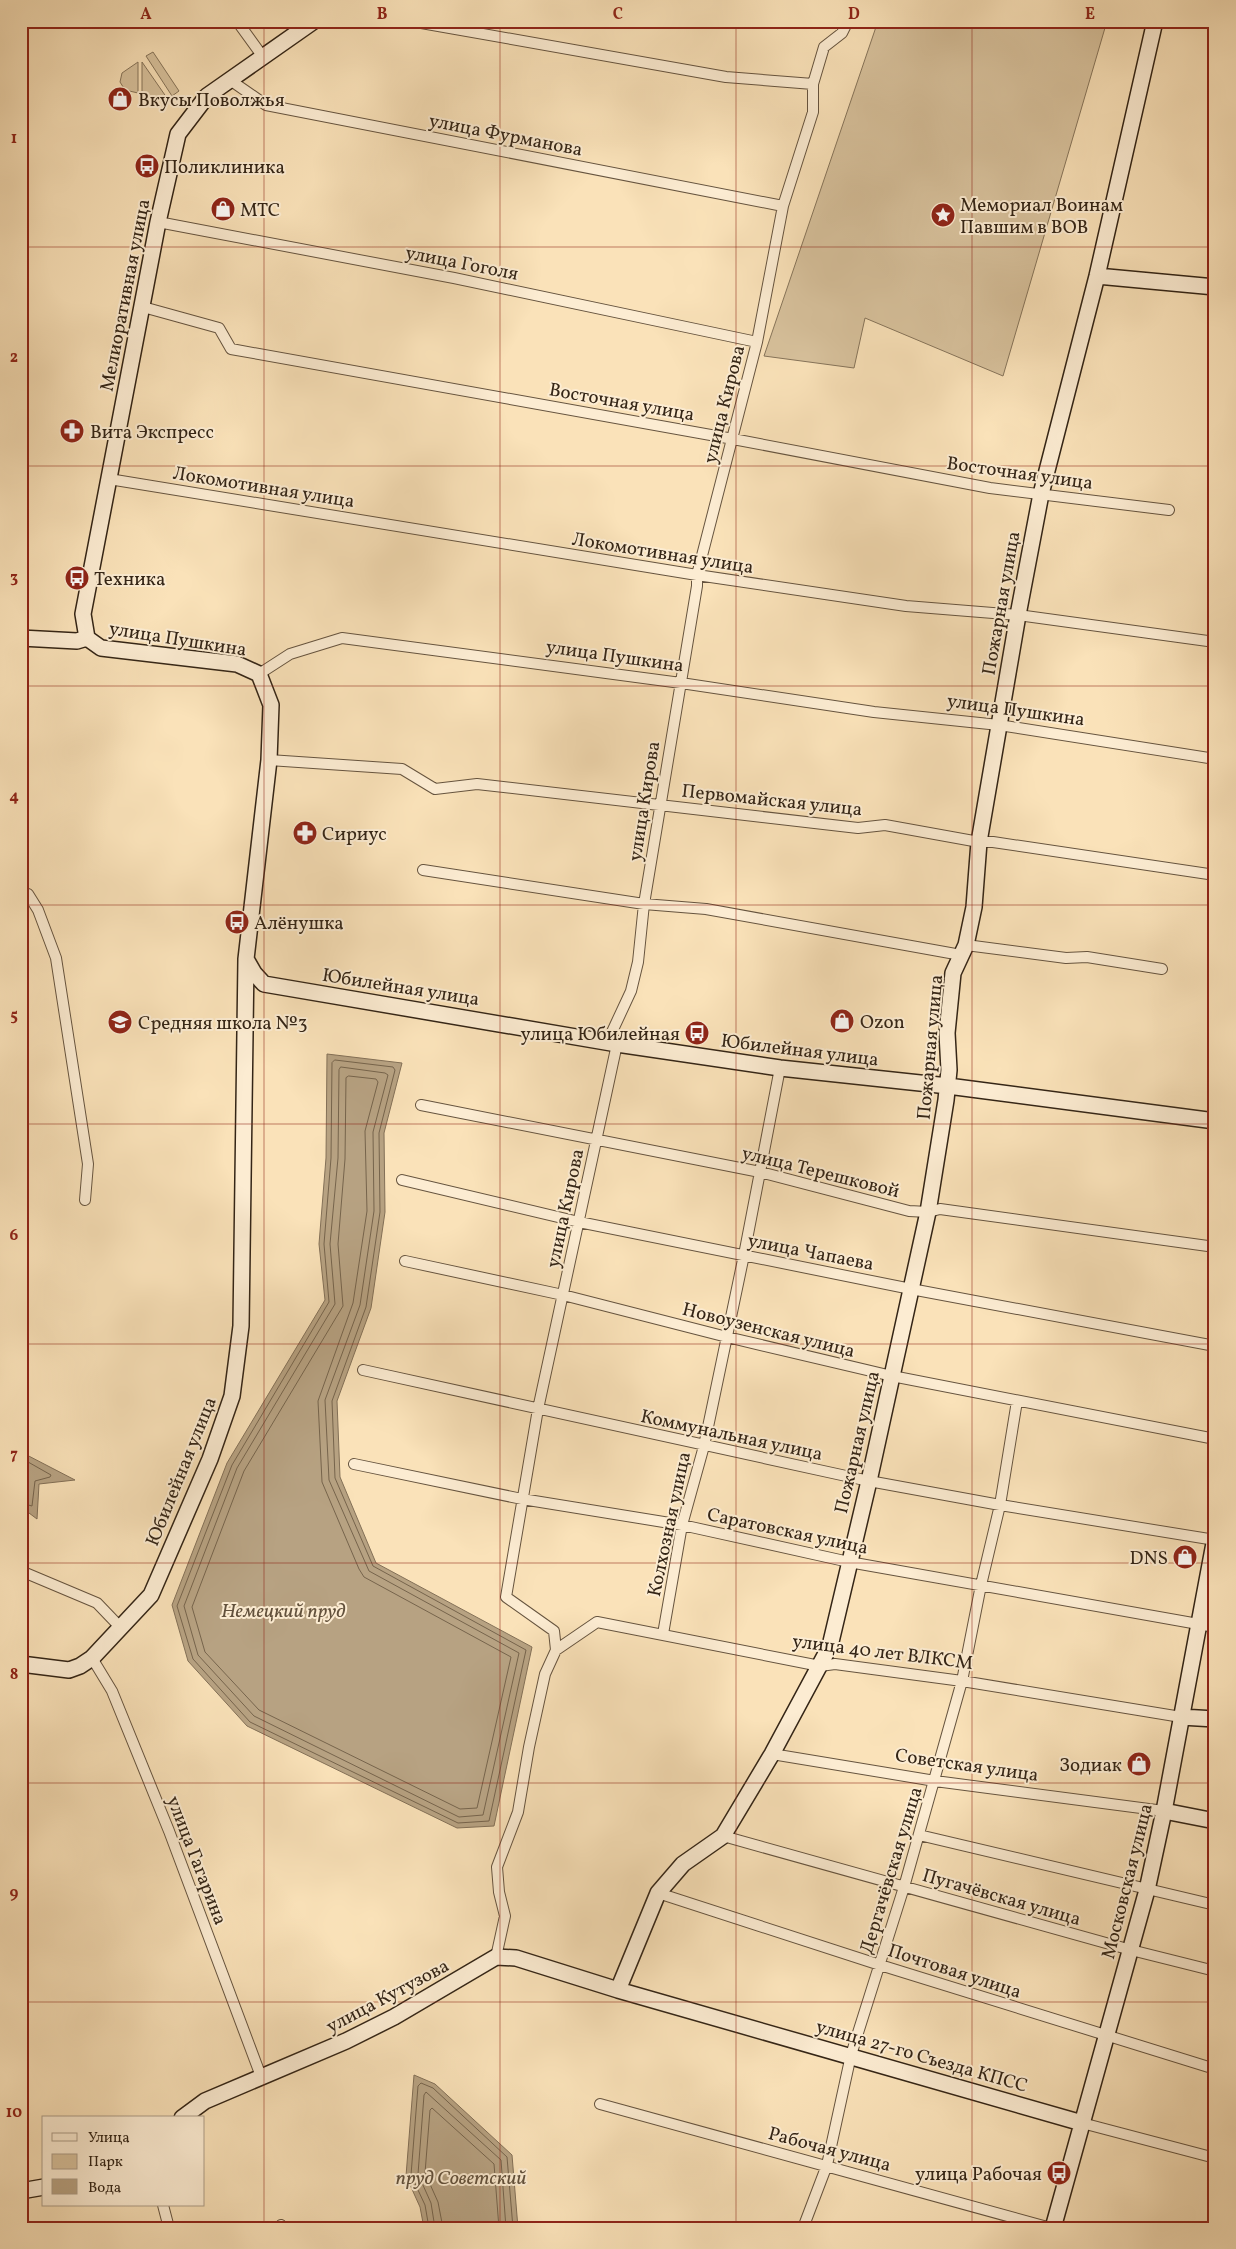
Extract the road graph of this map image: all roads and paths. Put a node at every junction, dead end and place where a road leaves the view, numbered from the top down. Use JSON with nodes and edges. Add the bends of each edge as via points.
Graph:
{"nodes":[{"id":1,"x":237,"y":21,"type":"edge"},
{"id":2,"x":314,"y":21,"type":"edge"},
{"id":3,"x":410,"y":21,"type":"edge"},
{"id":4,"x":848,"y":21,"type":"edge"},
{"id":5,"x":1155,"y":21,"type":"edge"},
{"id":6,"x":263,"y":57,"type":"junction"},
{"id":7,"x":230,"y":80,"type":"junction"},
{"id":8,"x":813,"y":84,"type":"junction"},
{"id":9,"x":783,"y":206,"type":"junction"},
{"id":10,"x":158,"y":222,"type":"junction"},
{"id":11,"x":1097,"y":276,"type":"junction"},
{"id":12,"x":1215,"y":287,"type":"edge"},
{"id":13,"x":143,"y":307,"type":"junction"},
{"id":14,"x":757,"y":342,"type":"junction"},
{"id":15,"x":733,"y":439,"type":"junction"},
{"id":16,"x":109,"y":479,"type":"junction"},
{"id":17,"x":1041,"y":494,"type":"junction"},
{"id":18,"x":1168,"y":510,"type":"dead end"},
{"id":19,"x":697,"y":575,"type":"junction"},
{"id":20,"x":1018,"y":615,"type":"junction"},
{"id":21,"x":21,"y":638,"type":"edge"},
{"id":22,"x":87,"y":638,"type":"junction"},
{"id":23,"x":1215,"y":642,"type":"edge"},
{"id":24,"x":259,"y":674,"type":"junction"},
{"id":25,"x":681,"y":683,"type":"junction"},
{"id":26,"x":999,"y":725,"type":"junction"},
{"id":27,"x":1215,"y":759,"type":"edge"},
{"id":28,"x":269,"y":760,"type":"junction"},
{"id":29,"x":660,"y":805,"type":"junction"},
{"id":30,"x":979,"y":842,"type":"junction"},
{"id":31,"x":423,"y":870,"type":"dead end"},
{"id":32,"x":1215,"y":875,"type":"edge"},
{"id":33,"x":21,"y":893,"type":"edge"},
{"id":34,"x":644,"y":904,"type":"junction"},
{"id":35,"x":964,"y":950,"type":"junction"},
{"id":36,"x":246,"y":959,"type":"junction"},
{"id":37,"x":1162,"y":969,"type":"dead end"},
{"id":38,"x":617,"y":1044,"type":"junction"},
{"id":39,"x":780,"y":1068,"type":"junction"},
{"id":40,"x":948,"y":1086,"type":"junction"},
{"id":41,"x":421,"y":1105,"type":"dead end"},
{"id":42,"x":1215,"y":1121,"type":"edge"},
{"id":43,"x":596,"y":1139,"type":"junction"},
{"id":44,"x":760,"y":1172,"type":"junction"},
{"id":45,"x":402,"y":1180,"type":"dead end"},
{"id":46,"x":86,"y":1200,"type":"dead end"},
{"id":47,"x":928,"y":1212,"type":"junction"},
{"id":48,"x":579,"y":1222,"type":"junction"},
{"id":49,"x":1215,"y":1247,"type":"edge"},
{"id":50,"x":744,"y":1255,"type":"junction"},
{"id":51,"x":405,"y":1261,"type":"dead end"},
{"id":52,"x":911,"y":1289,"type":"junction"},
{"id":53,"x":563,"y":1295,"type":"junction"},
{"id":54,"x":727,"y":1337,"type":"junction"},
{"id":55,"x":1215,"y":1346,"type":"edge"},
{"id":56,"x":363,"y":1370,"type":"dead end"},
{"id":57,"x":892,"y":1376,"type":"junction"},
{"id":58,"x":1017,"y":1401,"type":"junction"},
{"id":59,"x":538,"y":1408,"type":"junction"},
{"id":60,"x":1215,"y":1439,"type":"edge"},
{"id":61,"x":704,"y":1446,"type":"junction"},
{"id":62,"x":354,"y":1464,"type":"dead end"},
{"id":63,"x":869,"y":1481,"type":"junction"},
{"id":64,"x":522,"y":1499,"type":"junction"},
{"id":65,"x":1000,"y":1505,"type":"junction"},
{"id":66,"x":682,"y":1525,"type":"junction"},
{"id":67,"x":1215,"y":1539,"type":"edge"},
{"id":68,"x":848,"y":1562,"type":"junction"},
{"id":69,"x":21,"y":1571,"type":"edge"},
{"id":70,"x":981,"y":1585,"type":"junction"},
{"id":71,"x":1198,"y":1623,"type":"junction"},
{"id":72,"x":120,"y":1627,"type":"junction"},
{"id":73,"x":1215,"y":1627,"type":"edge"},
{"id":74,"x":663,"y":1634,"type":"junction"},
{"id":75,"x":556,"y":1650,"type":"junction"},
{"id":76,"x":92,"y":1658,"type":"junction"},
{"id":77,"x":21,"y":1664,"type":"edge"},
{"id":78,"x":820,"y":1666,"type":"junction"},
{"id":79,"x":962,"y":1681,"type":"junction"},
{"id":80,"x":1182,"y":1717,"type":"junction"},
{"id":81,"x":1215,"y":1719,"type":"edge"},
{"id":82,"x":772,"y":1754,"type":"junction"},
{"id":83,"x":935,"y":1780,"type":"junction"},
{"id":84,"x":1164,"y":1811,"type":"junction"},
{"id":85,"x":1215,"y":1821,"type":"edge"},
{"id":86,"x":723,"y":1836,"type":"junction"},
{"id":87,"x":919,"y":1836,"type":"junction"},
{"id":88,"x":904,"y":1886,"type":"junction"},
{"id":89,"x":1147,"y":1890,"type":"junction"},
{"id":90,"x":658,"y":1892,"type":"junction"},
{"id":91,"x":1215,"y":1904,"type":"edge"},
{"id":92,"x":1131,"y":1950,"type":"junction"},
{"id":93,"x":496,"y":1957,"type":"junction"},
{"id":94,"x":880,"y":1965,"type":"junction"},
{"id":95,"x":1215,"y":1971,"type":"edge"},
{"id":96,"x":618,"y":1990,"type":"junction"},
{"id":97,"x":1106,"y":2036,"type":"junction"},
{"id":98,"x":851,"y":2055,"type":"junction"},
{"id":99,"x":1215,"y":2069,"type":"edge"},
{"id":100,"x":262,"y":2079,"type":"junction"},
{"id":101,"x":600,"y":2104,"type":"dead end"},
{"id":102,"x":185,"y":2116,"type":"edge"},
{"id":103,"x":1082,"y":2123,"type":"junction"},
{"id":104,"x":1215,"y":2158,"type":"edge"},
{"id":105,"x":827,"y":2165,"type":"junction"},
{"id":106,"x":42,"y":2187,"type":"edge"},
{"id":107,"x":21,"y":2191,"type":"edge"},
{"id":108,"x":163,"y":2206,"type":"edge"},
{"id":109,"x":168,"y":2228,"type":"edge"},
{"id":110,"x":803,"y":2228,"type":"edge"},
{"id":111,"x":1052,"y":2228,"type":"edge"}],
"edges":[{"from":1,"to":6,"type":"street"},
{"from":2,"to":6,"type":"street","name":"Мелиоративная улица"},
{"from":3,"to":8,"type":"street","via":[[726,77]]},
{"from":4,"to":8,"type":"street","name":"улица Кирова","via":[[842,33],[824,47]]},
{"from":5,"to":11,"type":"street","name":"Пожарная улица"},
{"from":6,"to":7,"type":"street","name":"Мелиоративная улица"},
{"from":7,"to":9,"type":"street","name":"улица Фурманова","via":[[266,104]]},
{"from":7,"to":10,"type":"street","name":"Мелиоративная улица","via":[[207,96],[178,134]]},
{"from":8,"to":9,"type":"street","name":"улица Кирова","via":[[813,112]]},
{"from":9,"to":14,"type":"street","name":"улица Кирова"},
{"from":10,"to":13,"type":"street","name":"Мелиоративная улица"},
{"from":10,"to":14,"type":"street","name":"улица Гоголя","via":[[454,278]]},
{"from":11,"to":12,"type":"street"},
{"from":11,"to":17,"type":"street","name":"Пожарная улица"},
{"from":13,"to":15,"type":"street","name":"Восточная улица","via":[[219,328],[231,349]]},
{"from":13,"to":16,"type":"street","name":"Мелиоративная улица"},
{"from":14,"to":15,"type":"street","name":"улица Кирова"},
{"from":15,"to":17,"type":"street","name":"Восточная улица","via":[[990,488]]},
{"from":15,"to":19,"type":"street","name":"улица Кирова"},
{"from":16,"to":19,"type":"street","name":"Локомотивная улица"},
{"from":16,"to":22,"type":"street","name":"Мелиоративная улица","via":[[83,614]]},
{"from":17,"to":18,"type":"street","name":"Восточная улица"},
{"from":17,"to":20,"type":"street","name":"Пожарная улица"},
{"from":19,"to":20,"type":"street","name":"Локомотивная улица","via":[[906,606]]},
{"from":19,"to":25,"type":"street","name":"улица Кирова"},
{"from":20,"to":23,"type":"street","name":"Локомотивная улица"},
{"from":20,"to":26,"type":"street","name":"Пожарная улица"},
{"from":21,"to":22,"type":"street","name":"улица Пушкина","via":[[77,641]]},
{"from":22,"to":24,"type":"street","name":"улица Пушкина","via":[[101,648],[238,664]]},
{"from":24,"to":25,"type":"street","name":"улица Пушкина","via":[[290,654],[342,638]]},
{"from":24,"to":28,"type":"street","name":"Юбилейная улица","via":[[271,705]]},
{"from":25,"to":26,"type":"street","name":"улица Пушкина","via":[[874,712]]},
{"from":25,"to":29,"type":"street","name":"улица Кирова"},
{"from":26,"to":27,"type":"street","name":"улица Пушкина"},
{"from":26,"to":30,"type":"street","name":"Пожарная улица"},
{"from":28,"to":29,"type":"street","name":"Первомайская улица","via":[[402,769],[435,789],[477,784]]},
{"from":28,"to":36,"type":"street","name":"Юбилейная улица"},
{"from":29,"to":30,"type":"street","name":"Первомайская улица","via":[[858,828],[885,825]]},
{"from":29,"to":34,"type":"street","name":"улица Кирова"},
{"from":30,"to":32,"type":"street","name":"Первомайская улица"},
{"from":30,"to":35,"type":"street","name":"Пожарная улица","via":[[974,907]]},
{"from":31,"to":34,"type":"street"},
{"from":33,"to":46,"type":"street","via":[[28,894],[38,910],[56,958],[88,1164]]},
{"from":34,"to":35,"type":"street","via":[[706,909]]},
{"from":34,"to":38,"type":"street","name":"улица Кирова","via":[[638,962],[631,991],[611,1034]]},
{"from":35,"to":37,"type":"street","via":[[1087,957]]},
{"from":35,"to":40,"type":"street","name":"Пожарная улица","via":[[952,982]]},
{"from":36,"to":38,"type":"street","name":"Юбилейная улица","via":[[264,984]]},
{"from":36,"to":72,"type":"street","name":"Юбилейная улица","via":[[242,1326],[232,1396],[210,1459],[151,1594]]},
{"from":38,"to":39,"type":"street","name":"Юбилейная улица"},
{"from":38,"to":43,"type":"street","name":"улица Кирова"},
{"from":39,"to":40,"type":"street","name":"Юбилейная улица"},
{"from":39,"to":44,"type":"street","name":"Колхозная улица"},
{"from":40,"to":42,"type":"street","name":"Юбилейная улица"},
{"from":40,"to":47,"type":"street","name":"Пожарная улица"},
{"from":41,"to":43,"type":"street","name":"улица Терешковой"},
{"from":43,"to":44,"type":"street","name":"улица Терешковой"},
{"from":43,"to":48,"type":"street","name":"улица Кирова"},
{"from":44,"to":47,"type":"street","name":"улица Терешковой","via":[[909,1211]]},
{"from":44,"to":50,"type":"street","name":"Колхозная улица"},
{"from":45,"to":48,"type":"street","name":"улица Чапаева"},
{"from":47,"to":49,"type":"street","name":"улица Терешковой","via":[[940,1209]]},
{"from":47,"to":52,"type":"street","name":"Пожарная улица"},
{"from":48,"to":50,"type":"street","name":"улица Чапаева"},
{"from":48,"to":53,"type":"street","name":"улица Кирова"},
{"from":50,"to":52,"type":"street","name":"улица Чапаева"},
{"from":50,"to":54,"type":"street","name":"Колхозная улица"},
{"from":51,"to":53,"type":"street","name":"Новоузенская улица"},
{"from":52,"to":55,"type":"street","name":"улица Чапаева"},
{"from":52,"to":57,"type":"street","name":"Пожарная улица"},
{"from":53,"to":54,"type":"street","name":"Новоузенская улица"},
{"from":53,"to":59,"type":"street","name":"улица Кирова"},
{"from":54,"to":57,"type":"street","name":"Новоузенская улица"},
{"from":54,"to":61,"type":"street","name":"Колхозная улица"},
{"from":56,"to":59,"type":"street","name":"Коммунальная улица"},
{"from":57,"to":58,"type":"street","name":"Новоузенская улица"},
{"from":57,"to":63,"type":"street","name":"Пожарная улица"},
{"from":58,"to":60,"type":"street","name":"Новоузенская улица"},
{"from":58,"to":65,"type":"street","name":"Дергачёвская улица"},
{"from":59,"to":61,"type":"street","name":"Коммунальная улица"},
{"from":59,"to":64,"type":"street","name":"улица Кирова"},
{"from":61,"to":63,"type":"street","name":"Коммунальная улица"},
{"from":61,"to":66,"type":"street","name":"Колхозная улица"},
{"from":62,"to":64,"type":"street","name":"Саратовская улица"},
{"from":63,"to":65,"type":"street","name":"Коммунальная улица"},
{"from":63,"to":68,"type":"street","name":"Пожарная улица"},
{"from":64,"to":66,"type":"street","name":"Саратовская улица"},
{"from":64,"to":75,"type":"street","name":"улица Кирова","via":[[506,1597],[554,1631]]},
{"from":65,"to":67,"type":"street","name":"Коммунальная улица"},
{"from":65,"to":70,"type":"street","name":"Дергачёвская улица"},
{"from":66,"to":68,"type":"street","name":"Саратовская улица"},
{"from":66,"to":74,"type":"street","name":"Колхозная улица"},
{"from":67,"to":71,"type":"street","name":"Московская улица"},
{"from":68,"to":70,"type":"street","name":"Саратовская улица"},
{"from":68,"to":78,"type":"street","name":"Пожарная улица","via":[[830,1646]]},
{"from":69,"to":72,"type":"street","via":[[97,1603]]},
{"from":70,"to":71,"type":"street","name":"Саратовская улица"},
{"from":70,"to":79,"type":"street","name":"Дергачёвская улица"},
{"from":71,"to":73,"type":"street","name":"Саратовская улица"},
{"from":71,"to":80,"type":"street","name":"Московская улица"},
{"from":72,"to":76,"type":"street","name":"Юбилейная улица"},
{"from":74,"to":75,"type":"street","name":"улица 40 лет ВЛКСМ","via":[[597,1622]]},
{"from":74,"to":78,"type":"street","name":"улица 40 лет ВЛКСМ"},
{"from":75,"to":93,"type":"street","via":[[546,1674],[518,1812],[497,1866],[505,1916]]},
{"from":76,"to":77,"type":"street","name":"Юбилейная улица","via":[[69,1670]]},
{"from":76,"to":100,"type":"street","name":"улица Гагарина","via":[[112,1691],[169,1830]]},
{"from":78,"to":79,"type":"street","name":"улица 40 лет ВЛКСМ","via":[[835,1664]]},
{"from":78,"to":82,"type":"street","name":"Пожарная улица"},
{"from":79,"to":80,"type":"street","name":"улица 40 лет ВЛКСМ"},
{"from":79,"to":83,"type":"street","name":"Дергачёвская улица"},
{"from":80,"to":81,"type":"street","name":"улица 40 лет ВЛКСМ"},
{"from":80,"to":84,"type":"street","name":"Московская улица"},
{"from":82,"to":83,"type":"street","name":"Советская улица"},
{"from":82,"to":86,"type":"street","name":"Пожарная улица"},
{"from":83,"to":84,"type":"street","name":"Советская улица"},
{"from":83,"to":87,"type":"street","name":"Дергачёвская улица"},
{"from":84,"to":85,"type":"street","name":"Советская улица"},
{"from":84,"to":89,"type":"street","name":"Московская улица"},
{"from":86,"to":88,"type":"street","name":"Пугачёвская улица"},
{"from":86,"to":90,"type":"street","name":"Пожарная улица","via":[[684,1864]]},
{"from":87,"to":88,"type":"street","name":"Дергачёвская улица"},
{"from":87,"to":89,"type":"street"},
{"from":88,"to":92,"type":"street","name":"Пугачёвская улица"},
{"from":88,"to":94,"type":"street","name":"Дергачёвская улица"},
{"from":89,"to":91,"type":"street"},
{"from":89,"to":92,"type":"street","name":"Московская улица"},
{"from":90,"to":94,"type":"street","name":"Почтовая улица"},
{"from":90,"to":96,"type":"street","name":"Пожарная улица"},
{"from":92,"to":95,"type":"street","name":"Пугачёвская улица"},
{"from":92,"to":97,"type":"street","name":"Московская улица"},
{"from":93,"to":96,"type":"street","via":[[516,1958]]},
{"from":93,"to":100,"type":"street","name":"улица Кутузова","via":[[394,2017]]},
{"from":94,"to":97,"type":"street","name":"Почтовая улица"},
{"from":94,"to":98,"type":"street","name":"Дергачёвская улица"},
{"from":96,"to":98,"type":"street","name":"улица 27-го Съезда КПСС"},
{"from":97,"to":99,"type":"street","name":"Почтовая улица"},
{"from":97,"to":103,"type":"street","name":"Московская улица"},
{"from":98,"to":103,"type":"street","name":"улица 27-го Съезда КПСС"},
{"from":98,"to":105,"type":"street","name":"Дергачёвская улица"},
{"from":100,"to":102,"type":"street","name":"улица Кутузова","via":[[205,2101]]},
{"from":101,"to":105,"type":"street","name":"Рабочая улица"},
{"from":103,"to":104,"type":"street","name":"улица 27-го Съезда КПСС"},
{"from":103,"to":111,"type":"street","name":"Московская улица"},
{"from":105,"to":110,"type":"street","name":"Дергачёвская улица"},
{"from":105,"to":111,"type":"street","name":"Рабочая улица"},
{"from":106,"to":107,"type":"street"},
{"from":108,"to":109,"type":"street"}]}
